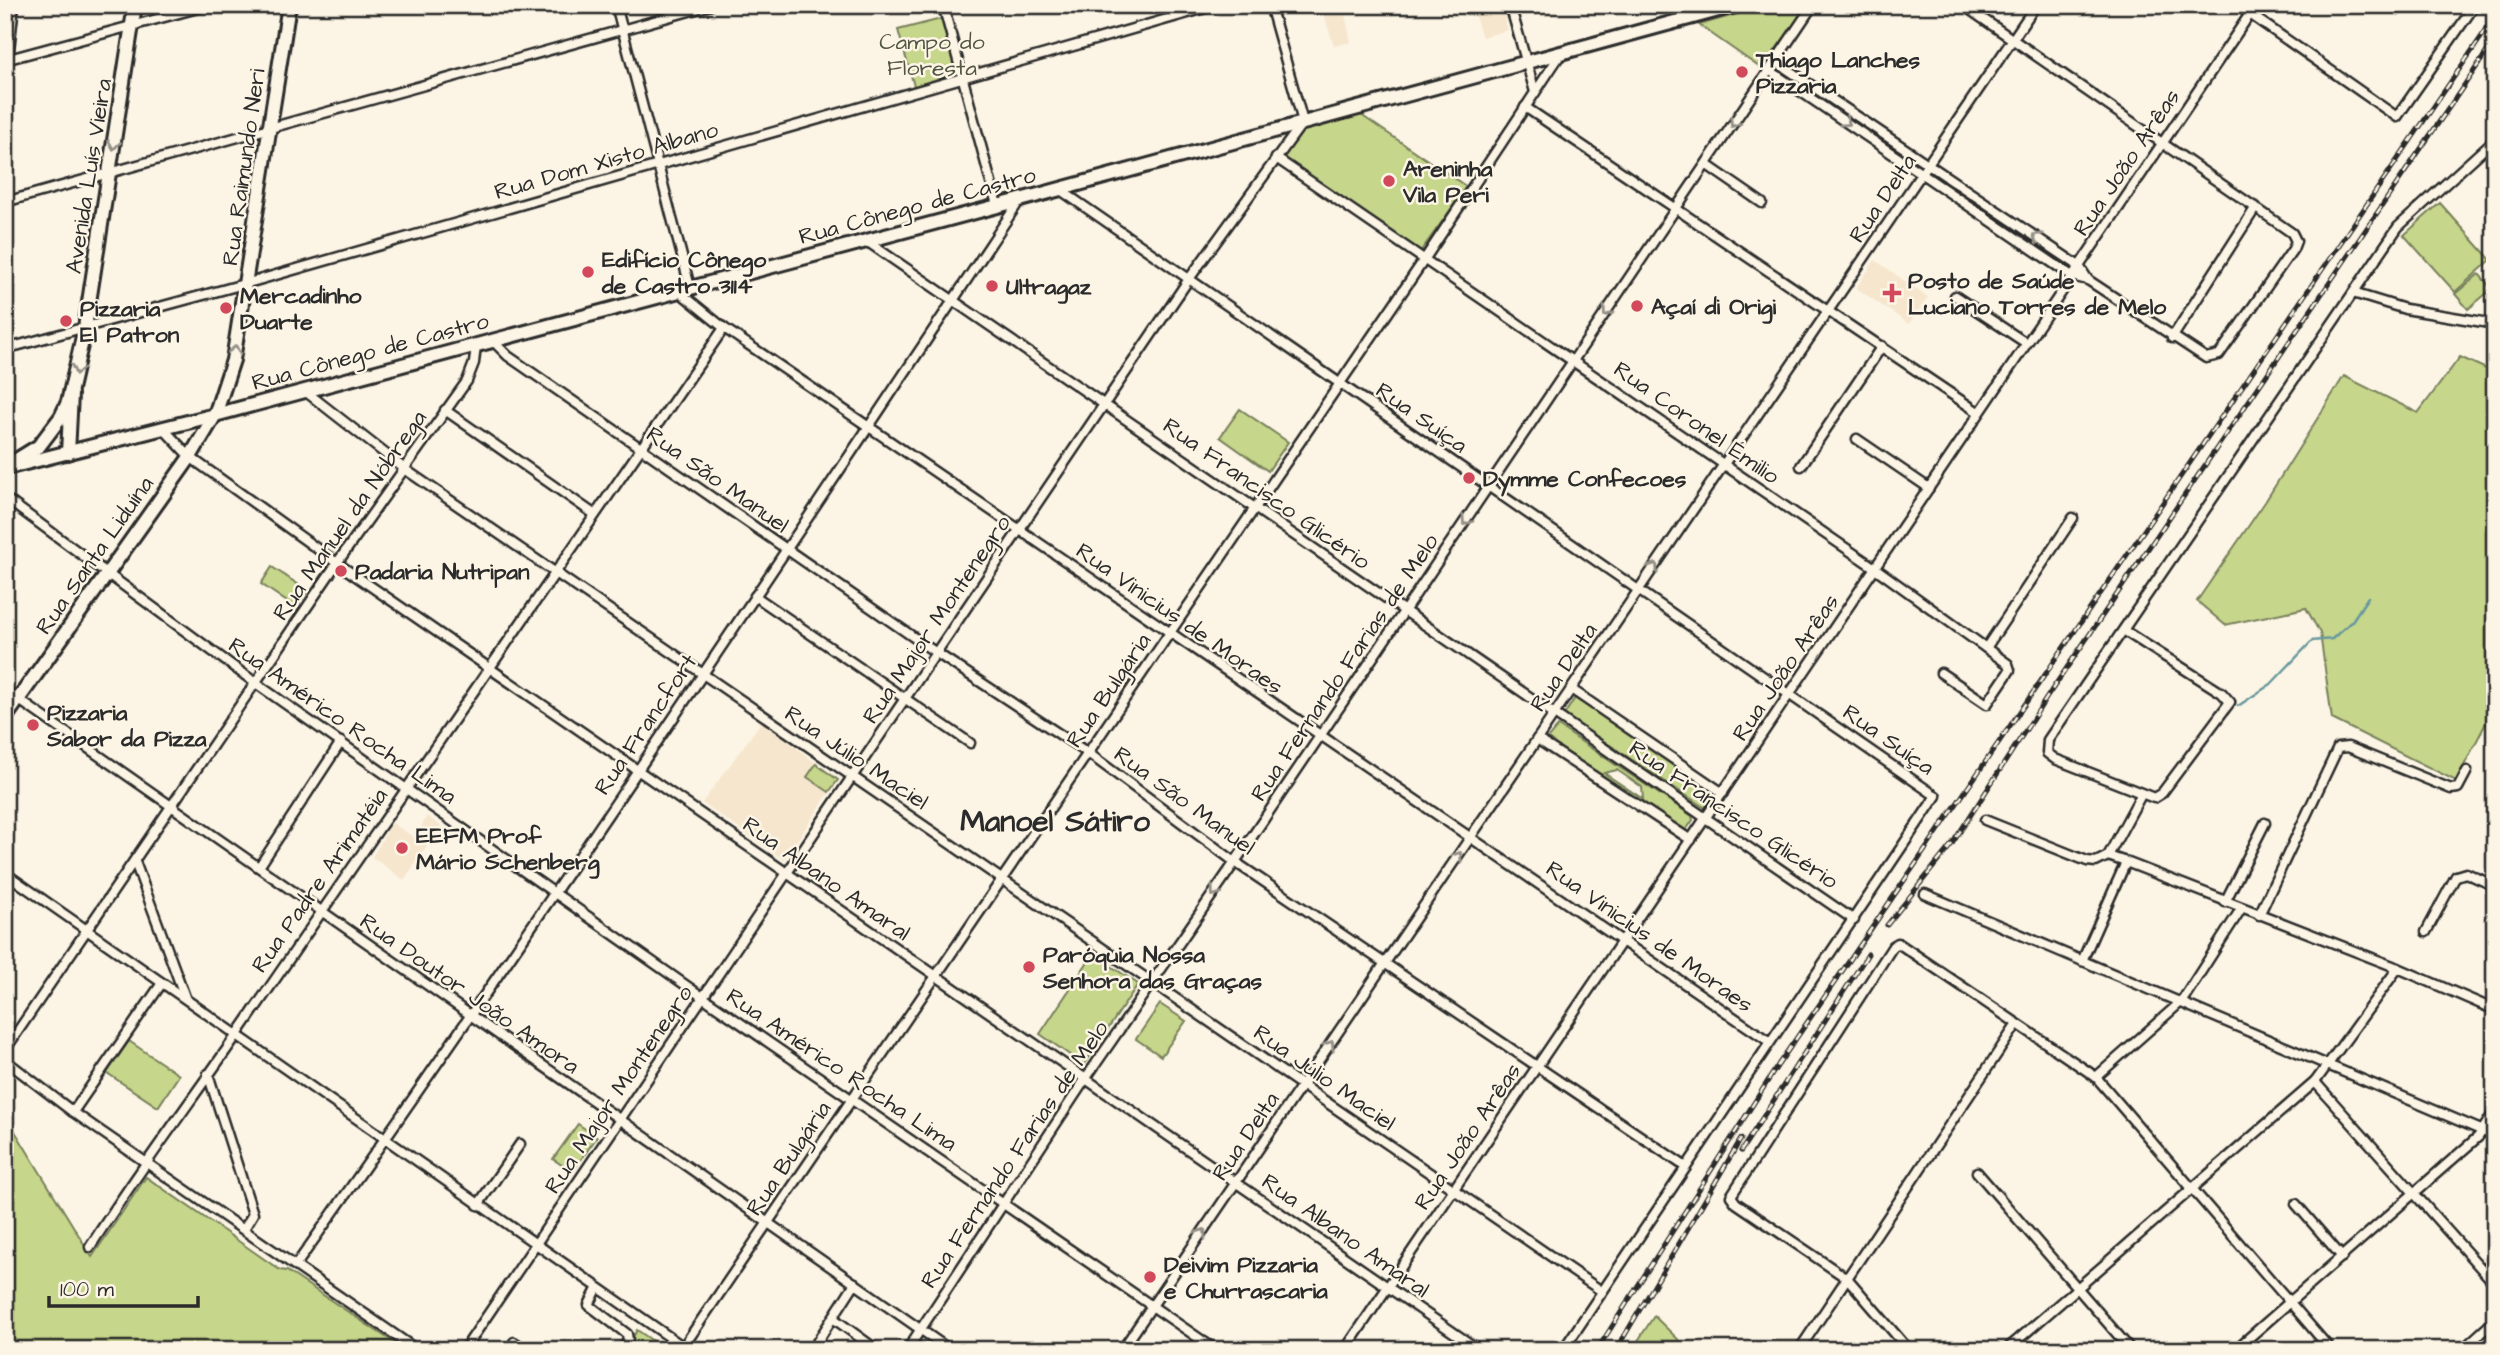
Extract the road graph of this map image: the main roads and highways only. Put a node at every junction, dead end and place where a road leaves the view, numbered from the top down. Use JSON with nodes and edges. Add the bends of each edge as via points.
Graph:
{"nodes":[{"id":1,"x":135,"y":5,"type":"edge"},
{"id":2,"x":289,"y":5,"type":"edge"},
{"id":3,"x":1737,"y":5,"type":"edge"},
{"id":4,"x":71,"y":393,"type":"junction"},
{"id":5,"x":215,"y":415,"type":"junction"},
{"id":6,"x":68,"y":453,"type":"junction"},
{"id":7,"x":5,"y":467,"type":"edge"},
{"id":8,"x":5,"y":718,"type":"edge"}],
"edges":[{"from":1,"to":4,"type":"main road","name":"Avenida Luís Vieira","one_way":true},
{"from":5,"to":2,"type":"main road","name":"Rua Raimundo Neri","one_way":true,"via":[[233,360],[247,284]]},
{"from":3,"to":5,"type":"main road","name":"Rua Cônego de Castro"},
{"from":4,"to":6,"type":"main road","name":"Avenida Luís Vieira"},
{"from":4,"to":7,"type":"main road","name":"Avenida Luís Vieira","via":[[47,437]]},
{"from":5,"to":6,"type":"main road","name":"Rua Cônego de Castro"},
{"from":5,"to":8,"type":"main road","name":"Rua Santa Liduína"},
{"from":6,"to":7,"type":"main road","name":"Rua Cônego de Castro"}]}
